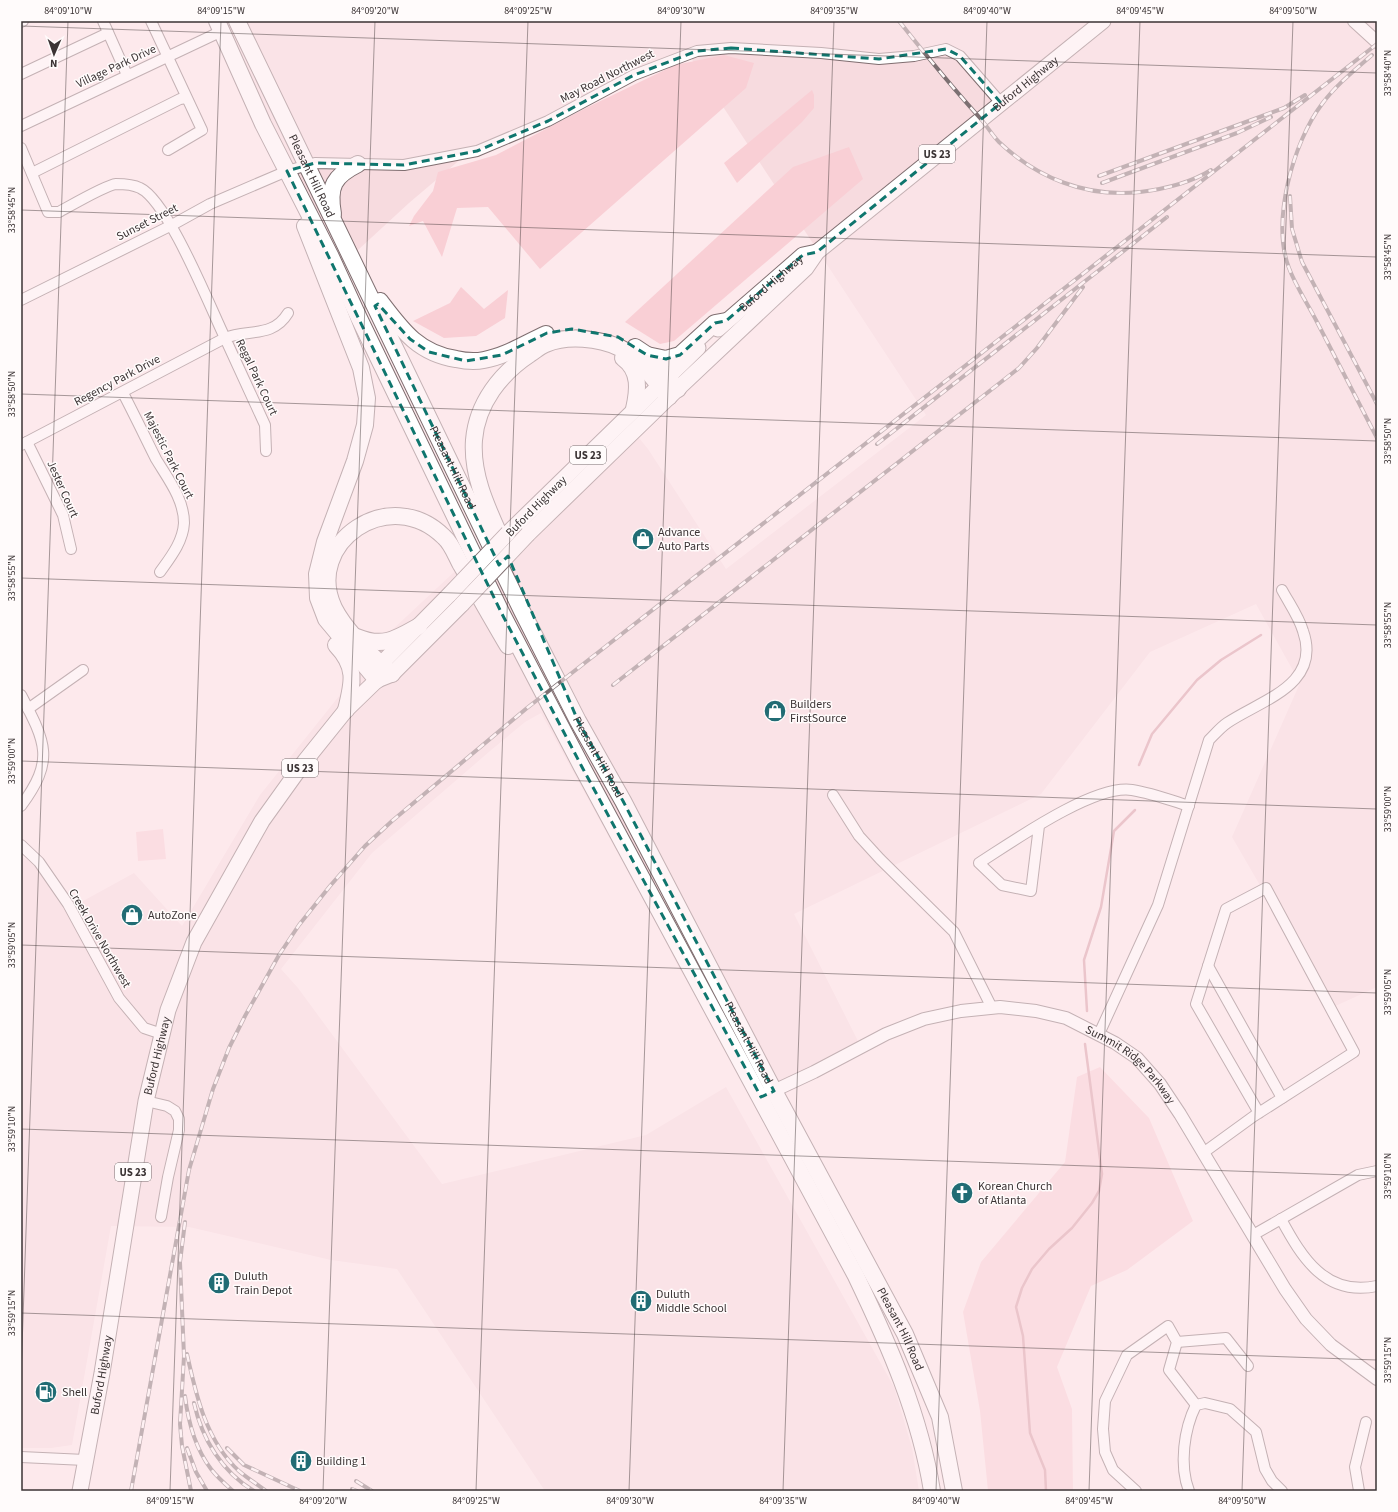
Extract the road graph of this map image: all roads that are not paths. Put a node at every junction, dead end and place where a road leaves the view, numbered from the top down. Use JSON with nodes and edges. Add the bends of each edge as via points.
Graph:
{"nodes":[{"id":1,"x":103,"y":21,"type":"edge"},
{"id":2,"x":151,"y":21,"type":"edge"},
{"id":3,"x":237,"y":21,"type":"edge"},
{"id":4,"x":1103,"y":21,"type":"edge"},
{"id":5,"x":1354,"y":21,"type":"edge"},
{"id":6,"x":219,"y":26,"type":"edge"},
{"id":7,"x":108,"y":33,"type":"junction"},
{"id":8,"x":1377,"y":42,"type":"edge"},
{"id":9,"x":168,"y":56,"type":"junction"},
{"id":10,"x":21,"y":74,"type":"edge"},
{"id":11,"x":127,"y":75,"type":"junction"},
{"id":12,"x":186,"y":98,"type":"junction"},
{"id":13,"x":1001,"y":103,"type":"junction"},
{"id":14,"x":21,"y":126,"type":"edge"},
{"id":15,"x":21,"y":148,"type":"edge"},
{"id":16,"x":168,"y":150,"type":"dead end"},
{"id":17,"x":358,"y":164,"type":"junction"},
{"id":18,"x":306,"y":166,"type":"junction"},
{"id":19,"x":287,"y":171,"type":"junction"},
{"id":20,"x":32,"y":173,"type":"junction"},
{"id":21,"x":334,"y":224,"type":"junction"},
{"id":22,"x":172,"y":225,"type":"junction"},
{"id":23,"x":817,"y":252,"type":"junction"},
{"id":24,"x":356,"y":268,"type":"junction"},
{"id":25,"x":22,"y":296,"type":"edge"},
{"id":26,"x":288,"y":314,"type":"dead end"},
{"id":27,"x":726,"y":321,"type":"junction"},
{"id":28,"x":225,"y":338,"type":"junction"},
{"id":29,"x":647,"y":355,"type":"junction"},
{"id":30,"x":516,"y":363,"type":"junction"},
{"id":31,"x":668,"y":387,"type":"junction"},
{"id":32,"x":123,"y":393,"type":"junction"},
{"id":33,"x":634,"y":410,"type":"junction"},
{"id":34,"x":24,"y":443,"type":"edge"},
{"id":35,"x":266,"y":451,"type":"dead end"},
{"id":36,"x":355,"y":461,"type":"junction"},
{"id":37,"x":71,"y":549,"type":"dead end"},
{"id":38,"x":160,"y":572,"type":"dead end"},
{"id":39,"x":1282,"y":590,"type":"dead end"},
{"id":40,"x":418,"y":626,"type":"junction"},
{"id":41,"x":356,"y":636,"type":"junction"},
{"id":42,"x":84,"y":670,"type":"dead end"},
{"id":43,"x":384,"y":673,"type":"junction"},
{"id":44,"x":21,"y":695,"type":"edge"},
{"id":45,"x":28,"y":709,"type":"junction"},
{"id":46,"x":346,"y":710,"type":"junction"},
{"id":47,"x":578,"y":722,"type":"junction"},
{"id":48,"x":582,"y":767,"type":"junction"},
{"id":49,"x":833,"y":795,"type":"dead end"},
{"id":50,"x":21,"y":806,"type":"edge"},
{"id":51,"x":1188,"y":806,"type":"junction"},
{"id":52,"x":1039,"y":826,"type":"junction"},
{"id":53,"x":21,"y":845,"type":"edge"},
{"id":54,"x":1208,"y":966,"type":"junction"},
{"id":55,"x":992,"y":1008,"type":"junction"},
{"id":56,"x":162,"y":1034,"type":"junction"},
{"id":57,"x":1099,"y":1034,"type":"junction"},
{"id":58,"x":768,"y":1094,"type":"junction"},
{"id":59,"x":1282,"y":1098,"type":"junction"},
{"id":60,"x":146,"y":1101,"type":"junction"},
{"id":61,"x":1259,"y":1113,"type":"junction"},
{"id":62,"x":1203,"y":1153,"type":"junction"},
{"id":63,"x":1377,"y":1171,"type":"edge"},
{"id":64,"x":161,"y":1217,"type":"dead end"},
{"id":65,"x":1281,"y":1219,"type":"junction"},
{"id":66,"x":1253,"y":1235,"type":"junction"},
{"id":67,"x":1377,"y":1286,"type":"edge"},
{"id":68,"x":1177,"y":1342,"type":"junction"},
{"id":69,"x":1248,"y":1366,"type":"dead end"},
{"id":70,"x":1377,"y":1380,"type":"edge"},
{"id":71,"x":1196,"y":1405,"type":"junction"},
{"id":72,"x":1366,"y":1422,"type":"dead end"},
{"id":73,"x":21,"y":1457,"type":"edge"},
{"id":74,"x":85,"y":1460,"type":"junction"},
{"id":75,"x":80,"y":1491,"type":"edge"},
{"id":76,"x":932,"y":1491,"type":"edge"},
{"id":77,"x":954,"y":1491,"type":"edge"},
{"id":78,"x":1136,"y":1491,"type":"edge"},
{"id":79,"x":1189,"y":1491,"type":"edge"},
{"id":80,"x":1282,"y":1491,"type":"edge"},
{"id":81,"x":1359,"y":1491,"type":"edge"}],
"edges":[{"from":1,"to":7,"type":"street"},
{"from":2,"to":9,"type":"street"},
{"from":3,"to":18,"type":"highway","name":"Pleasant Hill Road"},
{"from":4,"to":13,"type":"main road","name":"Buford Highway","number":"US 23"},
{"from":5,"to":8,"type":"street"},
{"from":6,"to":9,"type":"street","name":"Village Park Drive"},
{"from":6,"to":19,"type":"highway","name":"Pleasant Hill Road"},
{"from":7,"to":10,"type":"street"},
{"from":7,"to":11,"type":"street"},
{"from":9,"to":11,"type":"street","name":"Village Park Drive"},
{"from":9,"to":12,"type":"street"},
{"from":11,"to":14,"type":"street","name":"Village Park Drive"},
{"from":12,"to":16,"type":"street","via":[[202,130]]},
{"from":12,"to":20,"type":"street"},
{"from":13,"to":17,"type":"street","name":"May Road Northwest","via":[[960,56],[946,49],[914,56],[880,59],[731,48],[697,51],[632,76],[548,121],[477,151],[404,165]]},
{"from":13,"to":23,"type":"main road","name":"Buford Highway","number":"US 23"},
{"from":15,"to":20,"type":"street"},
{"from":17,"to":18,"type":"street","name":"May Road Northwest","via":[[314,163]]},
{"from":17,"to":21,"type":"highway","via":[[336,179],[332,190]]},
{"from":18,"to":19,"type":"street","name":"May Road Northwest"},
{"from":18,"to":21,"type":"highway","name":"Pleasant Hill Road"},
{"from":19,"to":22,"type":"street","name":"Sunset Street","via":[[210,204]]},
{"from":19,"to":36,"type":"highway","via":[[290,187],[361,368],[367,398],[365,425]]},
{"from":19,"to":48,"type":"highway","name":"Pleasant Hill Road","via":[[331,257],[502,614]]},
{"from":20,"to":22,"type":"street","via":[[48,212],[59,212],[115,184],[132,185],[141,188],[151,197]]},
{"from":21,"to":24,"type":"highway","name":"Pleasant Hill Road"},
{"from":22,"to":25,"type":"street","name":"Sunset Street"},
{"from":22,"to":28,"type":"street"},
{"from":23,"to":27,"type":"main road","name":"Buford Highway","number":"US 23","via":[[803,255]]},
{"from":23,"to":31,"type":"main road","name":"Buford Highway","number":"US 23","via":[[806,268]]},
{"from":24,"to":29,"type":"highway","via":[[410,338],[429,352],[448,358],[483,360],[502,355],[547,333],[572,329],[595,330],[618,337]]},
{"from":24,"to":47,"type":"highway","name":"Pleasant Hill Road"},
{"from":26,"to":28,"type":"street","name":"Regency Park Drive","via":[[282,323],[272,329]]},
{"from":27,"to":29,"type":"highway","via":[[715,323],[680,355],[666,359]]},
{"from":27,"to":31,"type":"main road","name":"Buford Highway","number":"US 23"},
{"from":28,"to":32,"type":"street","name":"Regency Park Drive"},
{"from":28,"to":35,"type":"street","name":"Regal Park Court","via":[[265,425]]},
{"from":29,"to":31,"type":"highway"},
{"from":30,"to":31,"type":"highway","via":[[546,344],[570,339],[592,340],[618,348],[636,358]]},
{"from":30,"to":33,"type":"highway","via":[[551,348],[571,344],[590,345],[614,352],[626,360],[635,373],[638,384]]},
{"from":30,"to":47,"type":"highway","via":[[495,385],[485,402],[474,440],[475,468],[482,494]]},
{"from":31,"to":33,"type":"main road","name":"Buford Highway","number":"US 23"},
{"from":31,"to":43,"type":"main road","name":"Buford Highway","number":"US 23","bridge":true,"via":[[462,604]]},
{"from":32,"to":34,"type":"street","name":"Regency Park Drive"},
{"from":32,"to":38,"type":"street","name":"Majestic Park Court","via":[[176,491],[182,509],[184,524],[177,547]]},
{"from":33,"to":40,"type":"main road","name":"Buford Highway","number":"US 23","bridge":true,"via":[[517,524]]},
{"from":34,"to":37,"type":"street","name":"Jester Court","via":[[63,515]]},
{"from":36,"to":43,"type":"highway","via":[[325,542],[317,574],[318,598],[326,619]]},
{"from":36,"to":46,"type":"highway","via":[[327,510],[310,562],[308,586],[311,605],[320,625],[345,654],[350,667],[353,681]]},
{"from":39,"to":51,"type":"street","via":[[1304,636],[1306,655],[1299,674],[1288,688],[1226,724],[1210,740]]},
{"from":40,"to":41,"type":"highway","via":[[396,640],[386,642],[375,643]]},
{"from":40,"to":43,"type":"main road","name":"Buford Highway","number":"US 23"},
{"from":41,"to":43,"type":"highway"},
{"from":41,"to":48,"type":"highway","via":[[334,608],[328,587],[330,568],[336,550],[352,529],[382,516],[406,515],[422,521],[445,537],[552,722]]},
{"from":42,"to":45,"type":"street"},
{"from":43,"to":46,"type":"main road","name":"Buford Highway","number":"US 23"},
{"from":44,"to":45,"type":"street"},
{"from":45,"to":50,"type":"street","via":[[43,743],[44,757],[39,779]]},
{"from":46,"to":56,"type":"main road","name":"Buford Highway","number":"US 23","via":[[262,821],[232,873],[194,942],[168,1010]]},
{"from":47,"to":58,"type":"highway","name":"Pleasant Hill Road","via":[[623,801]]},
{"from":48,"to":58,"type":"highway","name":"Pleasant Hill Road"},
{"from":49,"to":55,"type":"street","via":[[859,836],[880,860],[954,932]]},
{"from":51,"to":52,"type":"street","via":[[1132,790],[1118,790],[1075,804]]},
{"from":51,"to":57,"type":"street","via":[[1158,905]]},
{"from":52,"to":52,"type":"street","via":[[999,851],[979,863],[1002,885],[1032,891]]},
{"from":53,"to":56,"type":"street","name":"Creek Drive Northwest","via":[[39,862],[68,904],[119,998],[144,1028]]},
{"from":54,"to":59,"type":"street"},
{"from":54,"to":59,"type":"street","via":[[1226,909],[1266,888],[1354,1052]]},
{"from":54,"to":61,"type":"street","via":[[1196,1004]]},
{"from":55,"to":57,"type":"street","name":"Summit Ridge Parkway","via":[[1036,1011],[1066,1018]]},
{"from":55,"to":58,"type":"street","name":"Summit Ridge Parkway","via":[[961,1010],[924,1019],[886,1034]]},
{"from":56,"to":60,"type":"main road","name":"Buford Highway","number":"US 23"},
{"from":57,"to":62,"type":"street","name":"Summit Ridge Parkway","via":[[1137,1058],[1160,1084]]},
{"from":58,"to":76,"type":"highway","name":"Pleasant Hill Road","via":[[887,1341],[909,1395]]},
{"from":58,"to":77,"type":"highway","name":"Pleasant Hill Road","via":[[905,1334],[940,1417]]},
{"from":59,"to":61,"type":"street"},
{"from":60,"to":64,"type":"street","via":[[167,1106],[175,1111],[179,1119]]},
{"from":60,"to":74,"type":"main road","name":"Buford Highway","number":"US 23","via":[[102,1373]]},
{"from":61,"to":62,"type":"street"},
{"from":62,"to":66,"type":"street","name":"Summit Ridge Parkway"},
{"from":63,"to":65,"type":"street","via":[[1358,1175]]},
{"from":65,"to":66,"type":"street"},
{"from":65,"to":67,"type":"street","via":[[1310,1265],[1331,1282],[1364,1289]]},
{"from":66,"to":70,"type":"street","name":"Summit Ridge Parkway","via":[[1306,1319],[1331,1345]]},
{"from":68,"to":69,"type":"street","via":[[1226,1338]]},
{"from":68,"to":71,"type":"street","via":[[1169,1370]]},
{"from":68,"to":78,"type":"street","via":[[1168,1326],[1127,1355],[1105,1402],[1105,1452],[1113,1470]]},
{"from":71,"to":79,"type":"street","via":[[1191,1416],[1185,1451]]},
{"from":71,"to":80,"type":"street","via":[[1205,1403],[1230,1409],[1256,1432],[1265,1469]]},
{"from":72,"to":81,"type":"street","via":[[1355,1467]]},
{"from":73,"to":74,"type":"street"},
{"from":74,"to":75,"type":"main road","name":"Buford Highway","number":"US 23"}]}
